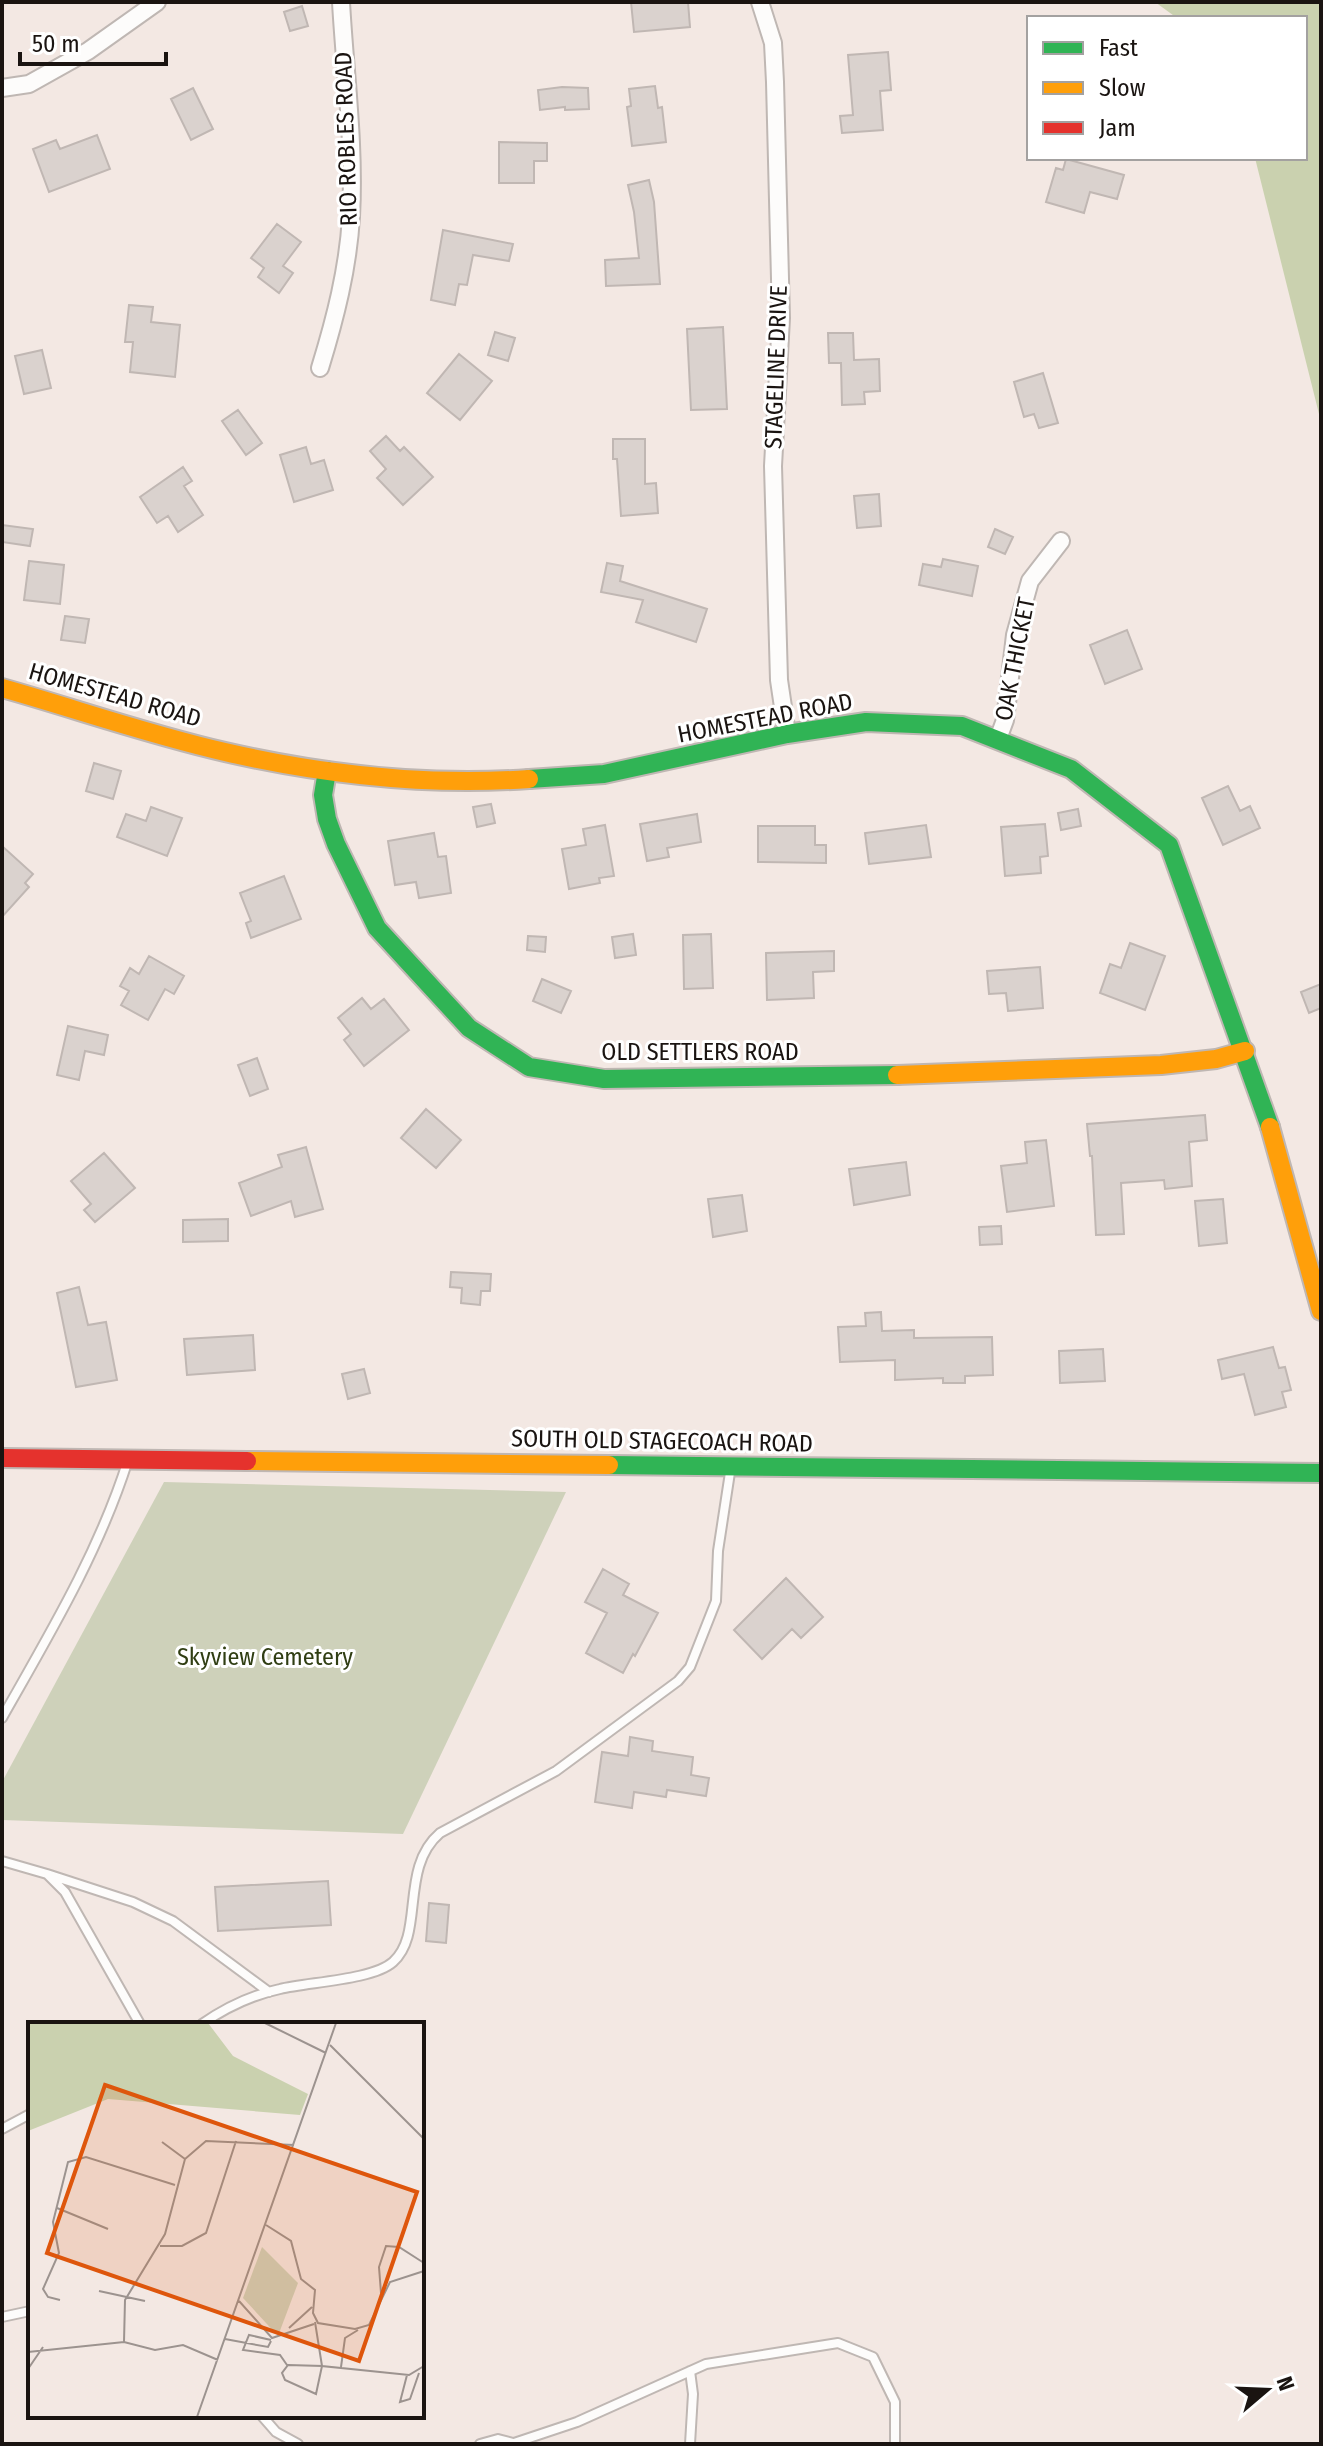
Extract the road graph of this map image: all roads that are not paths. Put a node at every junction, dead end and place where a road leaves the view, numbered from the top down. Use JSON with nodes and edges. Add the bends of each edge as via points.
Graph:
{"nodes":[{"id":1,"x":157,"y":2,"type":"edge"},
{"id":2,"x":341,"y":2,"type":"edge"},
{"id":3,"x":760,"y":2,"type":"edge"},
{"id":4,"x":2,"y":88,"type":"edge"},
{"id":5,"x":320,"y":368,"type":"dead end"},
{"id":6,"x":1061,"y":541,"type":"dead end"},
{"id":7,"x":2,"y":688,"type":"edge"},
{"id":8,"x":787,"y":734,"type":"junction"},
{"id":9,"x":998,"y":739,"type":"junction"},
{"id":10,"x":327,"y":771,"type":"junction"},
{"id":11,"x":1245,"y":1051,"type":"junction"},
{"id":12,"x":1321,"y":1311,"type":"edge"},
{"id":13,"x":2,"y":1458,"type":"edge"},
{"id":14,"x":129,"y":1460,"type":"junction"},
{"id":15,"x":731,"y":1466,"type":"junction"},
{"id":16,"x":1321,"y":1473,"type":"edge"},
{"id":17,"x":2,"y":1718,"type":"edge"},
{"id":18,"x":2,"y":1861,"type":"edge"},
{"id":19,"x":47,"y":1874,"type":"junction"},
{"id":20,"x":269,"y":1992,"type":"junction"},
{"id":21,"x":139,"y":2022,"type":"edge"},
{"id":22,"x":205,"y":2022,"type":"edge"},
{"id":23,"x":28,"y":2115,"type":"edge"},
{"id":24,"x":2,"y":2129,"type":"edge"},
{"id":25,"x":28,"y":2311,"type":"edge"},
{"id":26,"x":2,"y":2317,"type":"edge"},
{"id":27,"x":690,"y":2371,"type":"junction"},
{"id":28,"x":264,"y":2418,"type":"edge"},
{"id":29,"x":298,"y":2444,"type":"edge"},
{"id":30,"x":480,"y":2444,"type":"edge"},
{"id":31,"x":515,"y":2444,"type":"edge"},
{"id":32,"x":690,"y":2444,"type":"edge"},
{"id":33,"x":895,"y":2444,"type":"edge"}],
"edges":[{"from":1,"to":4,"type":"street","via":[[88,51],[29,84]]},
{"from":2,"to":5,"type":"street","name":"RIO ROBLES ROAD","via":[[351,219],[344,276]]},
{"from":3,"to":8,"type":"street","name":"STAGELINE DRIVE","via":[[773,43],[775,82],[781,318],[773,466],[779,680]]},
{"from":6,"to":9,"type":"street","name":"OAK THICKET","via":[[1030,581]]},
{"from":7,"to":10,"type":"street","name":"HOMESTEAD ROAD","via":[[224,752]]},
{"from":8,"to":9,"type":"street","name":"HOMESTEAD ROAD","via":[[866,722],[962,726]]},
{"from":8,"to":10,"type":"street","name":"HOMESTEAD ROAD","via":[[604,774],[422,782]]},
{"from":9,"to":11,"type":"street","name":"HOMESTEAD ROAD","via":[[1071,769],[1169,845]]},
{"from":10,"to":11,"type":"street","name":"OLD SETTLERS ROAD","via":[[327,819],[377,928],[469,1028],[529,1067],[604,1079],[898,1075],[1161,1065]]},
{"from":11,"to":12,"type":"street","name":"HOMESTEAD ROAD"},
{"from":13,"to":14,"type":"street","name":"SOUTH OLD STAGECOACH ROAD"},
{"from":14,"to":15,"type":"street","name":"SOUTH OLD STAGECOACH ROAD"},
{"from":14,"to":17,"type":"lane","via":[[75,1587]]},
{"from":15,"to":16,"type":"street","name":"SOUTH OLD STAGECOACH ROAD"},
{"from":15,"to":20,"type":"lane","via":[[716,1601],[690,1667],[678,1681],[556,1771],[431,1841],[418,1869],[405,1945],[392,1964]]},
{"from":18,"to":19,"type":"lane"},
{"from":19,"to":20,"type":"lane","via":[[173,1921]]},
{"from":19,"to":21,"type":"lane","via":[[65,1892]]},
{"from":20,"to":22,"type":"lane"},
{"from":23,"to":24,"type":"lane"},
{"from":25,"to":26,"type":"lane"},
{"from":27,"to":31,"type":"lane"},
{"from":27,"to":32,"type":"lane"},
{"from":27,"to":33,"type":"lane","via":[[838,2343],[873,2357],[895,2402]]},
{"from":28,"to":29,"type":"lane"},
{"from":30,"to":31,"type":"lane","via":[[498,2439]]}]}
